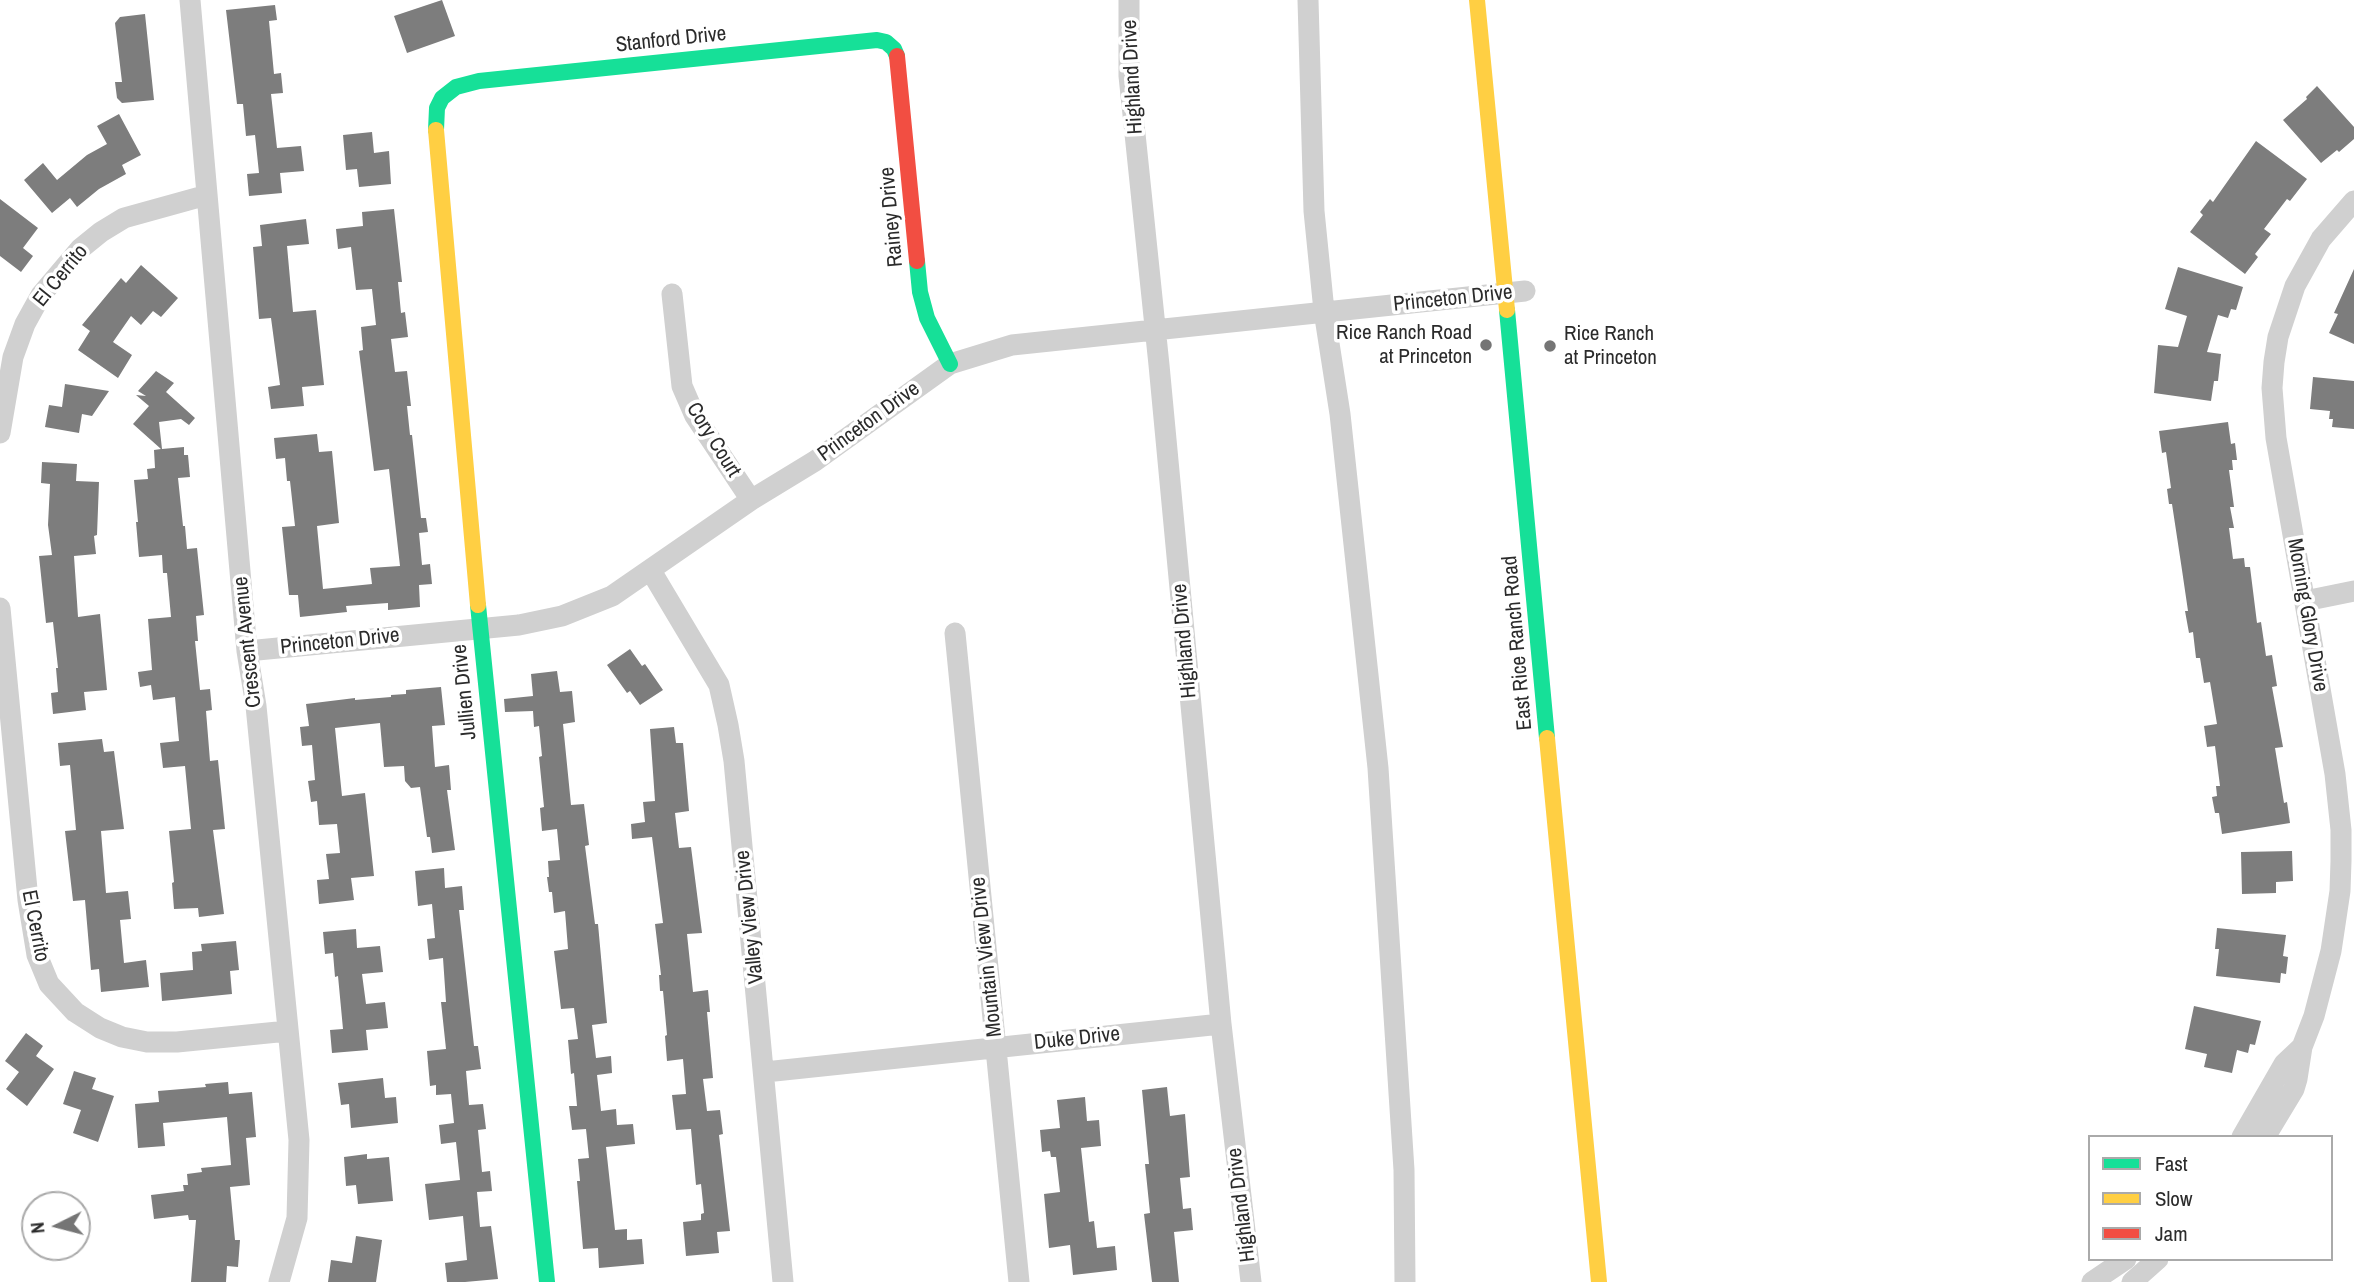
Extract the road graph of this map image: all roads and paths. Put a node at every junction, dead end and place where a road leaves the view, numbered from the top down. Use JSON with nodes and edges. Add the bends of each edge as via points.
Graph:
{"nodes":[{"id":1,"x":190,"y":0,"type":"edge"},
{"id":2,"x":1129,"y":0,"type":"edge"},
{"id":3,"x":1308,"y":0,"type":"edge"},
{"id":4,"x":1477,"y":0,"type":"edge"},
{"id":5,"x":900,"y":61,"type":"joint"},
{"id":6,"x":442,"y":98,"type":"joint"},
{"id":7,"x":207,"y":195,"type":"junction"},
{"id":8,"x":2354,"y":201,"type":"edge"},
{"id":9,"x":1520,"y":292,"type":"junction"},
{"id":10,"x":672,"y":294,"type":"dead end"},
{"id":11,"x":1324,"y":311,"type":"junction"},
{"id":12,"x":1154,"y":329,"type":"junction"},
{"id":13,"x":950,"y":364,"type":"junction"},
{"id":14,"x":0,"y":433,"type":"edge"},
{"id":15,"x":751,"y":500,"type":"junction"},
{"id":16,"x":651,"y":570,"type":"junction"},
{"id":17,"x":2354,"y":591,"type":"edge"},
{"id":18,"x":2305,"y":601,"type":"junction"},
{"id":19,"x":0,"y":608,"type":"edge"},
{"id":20,"x":480,"y":628,"type":"junction"},
{"id":21,"x":955,"y":633,"type":"dead end"},
{"id":22,"x":247,"y":651,"type":"junction"},
{"id":23,"x":1564,"y":754,"type":"dead end"},
{"id":24,"x":1221,"y":1024,"type":"junction"},
{"id":25,"x":288,"y":1031,"type":"junction"},
{"id":26,"x":996,"y":1046,"type":"junction"},
{"id":27,"x":2302,"y":1047,"type":"junction"},
{"id":28,"x":765,"y":1072,"type":"junction"},
{"id":29,"x":2243,"y":1135,"type":"edge"},
{"id":30,"x":2266,"y":1135,"type":"edge"},
{"id":31,"x":2123,"y":1261,"type":"edge"},
{"id":32,"x":2156,"y":1261,"type":"edge"},
{"id":33,"x":279,"y":1282,"type":"edge"},
{"id":34,"x":547,"y":1282,"type":"edge"},
{"id":35,"x":774,"y":1282,"type":"edge"},
{"id":36,"x":783,"y":1282,"type":"edge"},
{"id":37,"x":1019,"y":1282,"type":"edge"},
{"id":38,"x":1251,"y":1282,"type":"edge"},
{"id":39,"x":1405,"y":1282,"type":"edge"},
{"id":40,"x":1600,"y":1282,"type":"edge"},
{"id":41,"x":1613,"y":1282,"type":"edge"},
{"id":42,"x":2092,"y":1282,"type":"edge"},
{"id":43,"x":2132,"y":1282,"type":"edge"}],
"edges":[{"from":1,"to":7,"type":"street","name":"Crescent Avenue"},
{"from":2,"to":12,"type":"street","name":"Highland Drive","via":[[1129,76]]},
{"from":3,"to":11,"type":"street","via":[[1314,211]]},
{"from":4,"to":9,"type":"street","name":"East Rice Ranch Road"},
{"from":5,"to":6,"type":"street","name":"Stanford Drive","via":[[894,49],[877,40],[479,81],[456,87]]},
{"from":5,"to":13,"type":"street","name":"Rainey Drive","via":[[920,292]]},
{"from":6,"to":20,"type":"street","name":"Jullien Drive","via":[[437,108],[436,141]]},
{"from":7,"to":14,"type":"street","name":"El Cerrito","via":[[124,218],[80,249],[41,295],[25,324],[13,358]]},
{"from":7,"to":22,"type":"street","name":"Crescent Avenue"},
{"from":8,"to":18,"type":"street","name":"Morning Glory Drive","via":[[2321,239],[2295,286],[2274,362],[2276,438]]},
{"from":9,"to":11,"type":"street","name":"Princeton Drive"},
{"from":9,"to":40,"type":"street","name":"East Rice Ranch Road"},
{"from":10,"to":15,"type":"street","name":"Cory Court","via":[[682,386],[695,416]]},
{"from":11,"to":12,"type":"street","name":"Princeton Drive"},
{"from":11,"to":39,"type":"street","via":[[1340,414],[1378,768],[1404,1170]]},
{"from":12,"to":13,"type":"street","name":"Princeton Drive","via":[[1012,345]]},
{"from":12,"to":24,"type":"street","name":"Highland Drive"},
{"from":13,"to":15,"type":"street","name":"Princeton Drive","via":[[815,461]]},
{"from":15,"to":16,"type":"street","name":"Princeton Drive"},
{"from":16,"to":20,"type":"street","name":"Princeton Drive","via":[[612,596],[562,616]]},
{"from":16,"to":28,"type":"street","name":"Valley View Drive","via":[[719,685],[734,761]]},
{"from":17,"to":18,"type":"street"},
{"from":18,"to":27,"type":"street","name":"Morning Glory Drive","via":[[2335,774],[2341,861],[2331,951]]},
{"from":19,"to":25,"type":"street","name":"El Cerrito","via":[[28,900],[37,955],[49,984],[75,1012],[100,1028],[147,1042]]},
{"from":20,"to":22,"type":"street","name":"Princeton Drive"},
{"from":20,"to":34,"type":"street","name":"Jullien Drive"},
{"from":21,"to":26,"type":"street","name":"Mountain View Drive"},
{"from":22,"to":25,"type":"street","name":"Crescent Avenue"},
{"from":23,"to":41,"type":"street"},
{"from":24,"to":26,"type":"street","name":"Duke Drive"},
{"from":24,"to":38,"type":"street","name":"Highland Drive"},
{"from":25,"to":33,"type":"street","name":"Crescent Avenue","via":[[299,1140],[297,1218]]},
{"from":26,"to":28,"type":"street","name":"Duke Drive"},
{"from":26,"to":37,"type":"street","name":"Mountain View Drive"},
{"from":27,"to":29,"type":"street","name":"Morning Glory Drive","via":[[2284,1064]]},
{"from":27,"to":30,"type":"street","name":"Morning Glory Drive","via":[[2294,1089]]},
{"from":28,"to":36,"type":"street","name":"Valley View Drive"},
{"from":31,"to":42,"type":"street"},
{"from":32,"to":43,"type":"street"},
{"from":35,"to":36,"type":"street"}]}
